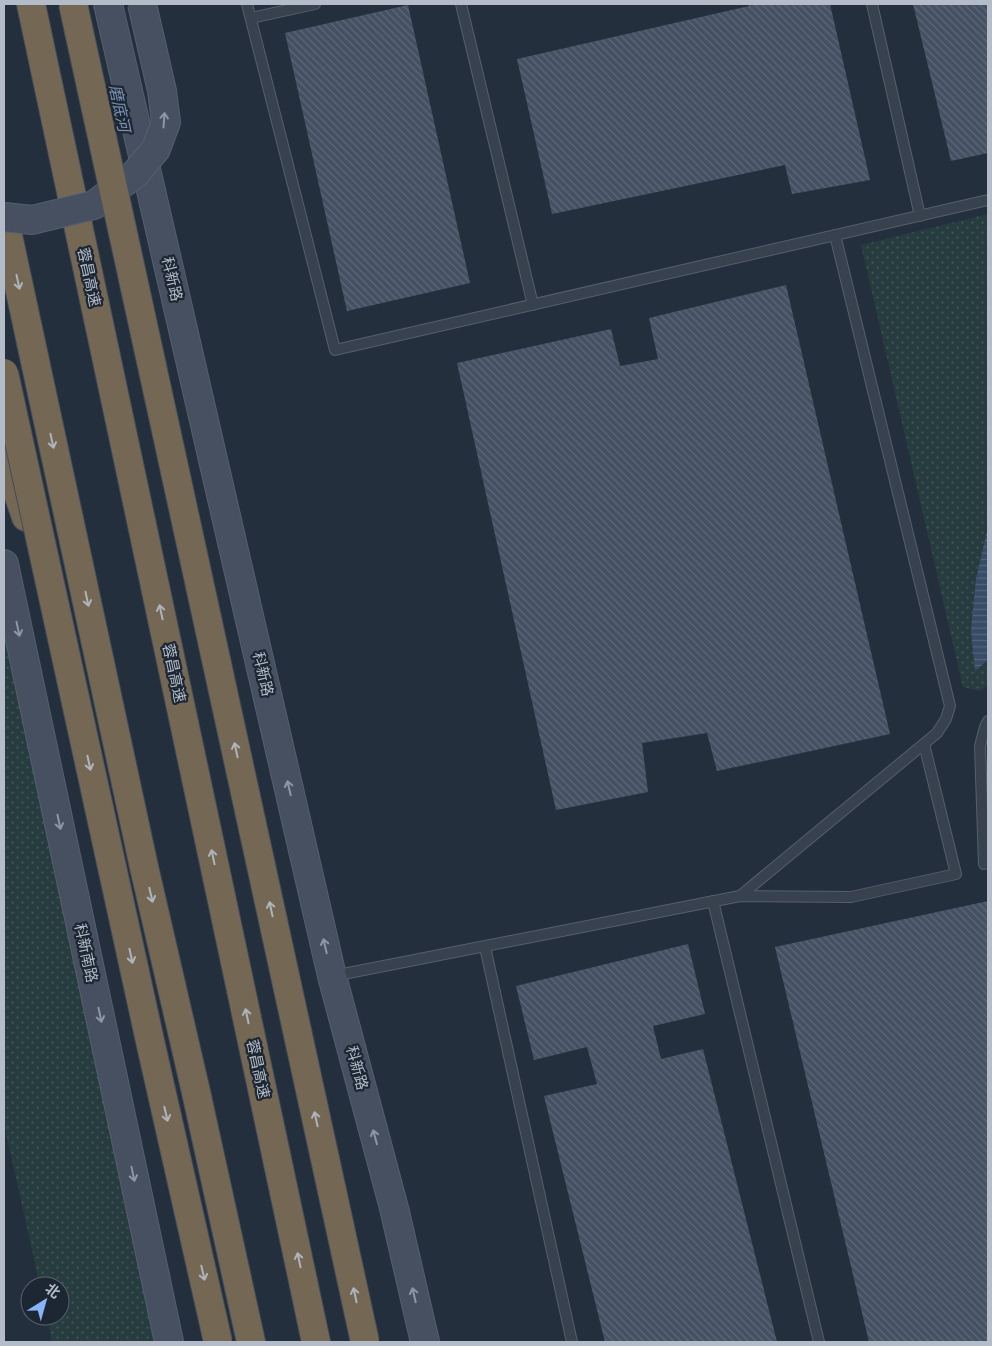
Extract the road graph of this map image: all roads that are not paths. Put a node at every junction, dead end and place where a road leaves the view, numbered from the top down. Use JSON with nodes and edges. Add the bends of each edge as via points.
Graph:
{"nodes":[{"id":1,"x":31,"y":4,"type":"edge"},
{"id":2,"x":73,"y":4,"type":"edge"},
{"id":3,"x":108,"y":4,"type":"edge"},
{"id":4,"x":142,"y":4,"type":"edge"},
{"id":5,"x":248,"y":4,"type":"edge"},
{"id":6,"x":315,"y":4,"type":"edge"},
{"id":7,"x":461,"y":4,"type":"edge"},
{"id":8,"x":872,"y":4,"type":"edge"},
{"id":9,"x":251,"y":18,"type":"junction"},
{"id":10,"x":988,"y":200,"type":"edge"},
{"id":11,"x":920,"y":216,"type":"junction"},
{"id":12,"x":4,"y":217,"type":"edge"},
{"id":13,"x":835,"y":235,"type":"junction"},
{"id":14,"x":533,"y":305,"type":"junction"},
{"id":15,"x":4,"y":373,"type":"edge"},
{"id":16,"x":4,"y":452,"type":"edge"},
{"id":17,"x":4,"y":564,"type":"edge"},
{"id":18,"x":988,"y":721,"type":"edge"},
{"id":19,"x":924,"y":744,"type":"junction"},
{"id":20,"x":984,"y":864,"type":"dead end"},
{"id":21,"x":144,"y":867,"type":"junction"},
{"id":22,"x":740,"y":896,"type":"junction"},
{"id":23,"x":714,"y":902,"type":"junction"},
{"id":24,"x":485,"y":946,"type":"junction"},
{"id":25,"x":332,"y":976,"type":"junction"},
{"id":26,"x":169,"y":1342,"type":"edge"},
{"id":27,"x":218,"y":1342,"type":"edge"},
{"id":28,"x":251,"y":1342,"type":"edge"},
{"id":29,"x":316,"y":1342,"type":"edge"},
{"id":30,"x":365,"y":1342,"type":"edge"},
{"id":31,"x":426,"y":1342,"type":"edge"},
{"id":32,"x":572,"y":1342,"type":"edge"},
{"id":33,"x":819,"y":1342,"type":"edge"}],
"edges":[{"from":29,"to":1,"type":"highway","name":"蓉昌高速","one_way":true},
{"from":30,"to":2,"type":"highway","one_way":true,"bridge":true},
{"from":25,"to":3,"type":"main road","name":"科新路","one_way":true},
{"from":12,"to":4,"type":"main road","one_way":true,"bridge":true,"via":[[32,220],[94,205],[135,174],[156,149],[166,122]]},
{"from":5,"to":9,"type":"lane"},
{"from":6,"to":9,"type":"lane"},
{"from":7,"to":14,"type":"lane"},
{"from":8,"to":11,"type":"lane"},
{"from":9,"to":14,"type":"lane","via":[[336,350]]},
{"from":10,"to":11,"type":"lane"},
{"from":11,"to":13,"type":"lane"},
{"from":12,"to":21,"type":"highway","one_way":true},
{"from":13,"to":14,"type":"lane"},
{"from":13,"to":19,"type":"lane","via":[[950,706],[937,733]]},
{"from":15,"to":27,"type":"highway","one_way":true,"bridge":true},
{"from":16,"to":21,"type":"highway"},
{"from":17,"to":26,"type":"main road","name":"科新南路","one_way":true},
{"from":18,"to":20,"type":"lane","via":[[980,754]]},
{"from":19,"to":22,"type":"lane"},
{"from":19,"to":22,"type":"lane","via":[[956,874],[851,897]]},
{"from":21,"to":28,"type":"highway","one_way":true},
{"from":22,"to":23,"type":"lane"},
{"from":23,"to":24,"type":"lane"},
{"from":23,"to":33,"type":"lane"},
{"from":24,"to":25,"type":"lane"},
{"from":24,"to":32,"type":"lane"},
{"from":31,"to":25,"type":"main road","name":"科新路","one_way":true}]}
